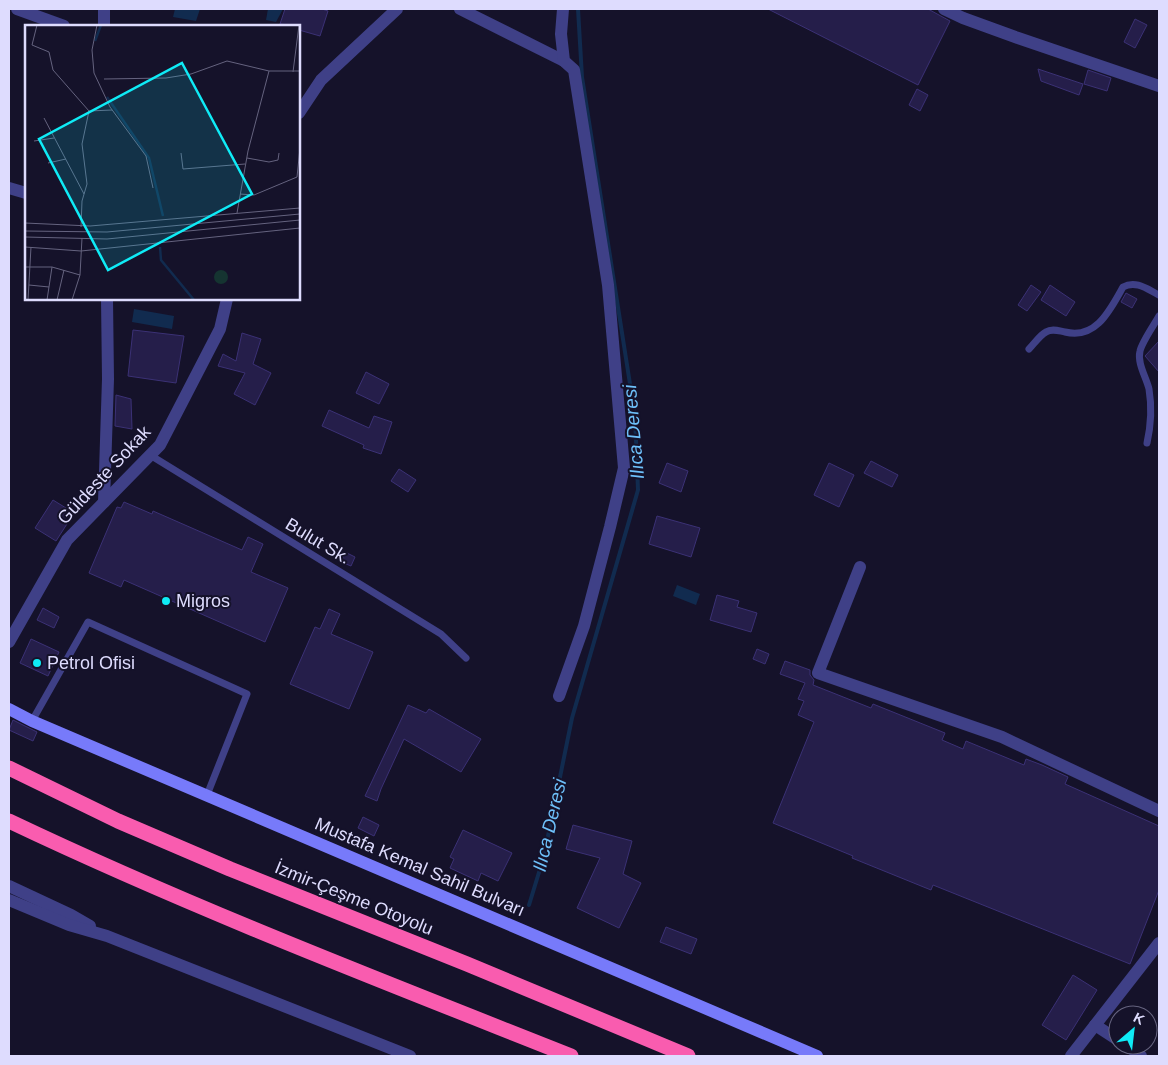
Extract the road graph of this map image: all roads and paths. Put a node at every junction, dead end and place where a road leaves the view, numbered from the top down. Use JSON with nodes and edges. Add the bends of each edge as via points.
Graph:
{"nodes":[{"id":1,"x":17,"y":9,"type":"edge"},
{"id":2,"x":104,"y":9,"type":"edge"},
{"id":3,"x":397,"y":9,"type":"edge"},
{"id":4,"x":460,"y":9,"type":"edge"},
{"id":5,"x":563,"y":9,"type":"edge"},
{"id":6,"x":944,"y":9,"type":"edge"},
{"id":7,"x":61,"y":25,"type":"edge"},
{"id":8,"x":104,"y":25,"type":"edge"},
{"id":9,"x":564,"y":61,"type":"junction"},
{"id":10,"x":1159,"y":86,"type":"edge"},
{"id":11,"x":300,"y":112,"type":"edge"},
{"id":12,"x":9,"y":188,"type":"edge"},
{"id":13,"x":25,"y":193,"type":"edge"},
{"id":14,"x":1159,"y":295,"type":"edge"},
{"id":15,"x":107,"y":300,"type":"edge"},
{"id":16,"x":227,"y":300,"type":"edge"},
{"id":17,"x":1159,"y":316,"type":"edge"},
{"id":18,"x":1030,"y":349,"type":"dead end"},
{"id":19,"x":1147,"y":443,"type":"dead end"},
{"id":20,"x":150,"y":455,"type":"junction"},
{"id":21,"x":104,"y":502,"type":"junction"},
{"id":22,"x":860,"y":567,"type":"dead end"},
{"id":23,"x":9,"y":642,"type":"edge"},
{"id":24,"x":466,"y":658,"type":"dead end"},
{"id":25,"x":559,"y":696,"type":"dead end"},
{"id":26,"x":9,"y":709,"type":"edge"},
{"id":27,"x":32,"y":721,"type":"junction"},
{"id":28,"x":9,"y":768,"type":"edge"},
{"id":29,"x":207,"y":795,"type":"junction"},
{"id":30,"x":1159,"y":811,"type":"edge"},
{"id":31,"x":9,"y":821,"type":"edge"},
{"id":32,"x":9,"y":886,"type":"edge"},
{"id":33,"x":9,"y":900,"type":"edge"},
{"id":34,"x":107,"y":936,"type":"junction"},
{"id":35,"x":1159,"y":942,"type":"edge"},
{"id":36,"x":1095,"y":1025,"type":"junction"},
{"id":37,"x":1108,"y":1033,"type":"edge"},
{"id":38,"x":410,"y":1056,"type":"edge"},
{"id":39,"x":570,"y":1056,"type":"edge"},
{"id":40,"x":688,"y":1056,"type":"edge"},
{"id":41,"x":817,"y":1056,"type":"edge"},
{"id":42,"x":1070,"y":1056,"type":"edge"}],
"edges":[{"from":1,"to":7,"type":"street"},
{"from":2,"to":8,"type":"street"},
{"from":3,"to":11,"type":"street","via":[[321,80]]},
{"from":4,"to":9,"type":"street"},
{"from":5,"to":9,"type":"street"},
{"from":6,"to":10,"type":"street"},
{"from":9,"to":25,"type":"street","via":[[574,70],[608,286],[624,468],[584,626]]},
{"from":12,"to":13,"type":"street"},
{"from":14,"to":18,"type":"lane","via":[[1141,285],[1123,287],[1098,325],[1078,333],[1049,330]]},
{"from":15,"to":21,"type":"street"},
{"from":16,"to":20,"type":"street","name":"Güldeste Sokak","via":[[220,329],[160,445]]},
{"from":17,"to":19,"type":"lane","via":[[1140,349],[1149,389],[1150,430]]},
{"from":20,"to":21,"type":"street","name":"Güldeste Sokak"},
{"from":20,"to":24,"type":"lane","name":"Bulut Sk.","via":[[441,634]]},
{"from":21,"to":23,"type":"street","name":"Güldeste Sokak","via":[[67,540]]},
{"from":22,"to":30,"type":"street","via":[[818,673],[1002,737]]},
{"from":26,"to":27,"type":"main road","name":"Mustafa Kemal Sahil Bulvarı"},
{"from":27,"to":29,"type":"main road","name":"Mustafa Kemal Sahil Bulvarı"},
{"from":27,"to":29,"type":"lane","via":[[88,622],[247,694]]},
{"from":28,"to":40,"type":"highway","name":"İzmir-Çeşme Otoyolu","via":[[118,821],[230,869]]},
{"from":29,"to":41,"type":"main road","name":"Mustafa Kemal Sahil Bulvarı"},
{"from":31,"to":39,"type":"highway","via":[[97,863],[294,946]]},
{"from":32,"to":34,"type":"street"},
{"from":33,"to":34,"type":"street","via":[[69,925]]},
{"from":34,"to":38,"type":"street"},
{"from":35,"to":36,"type":"street"},
{"from":36,"to":37,"type":"street"},
{"from":36,"to":42,"type":"street"}]}
